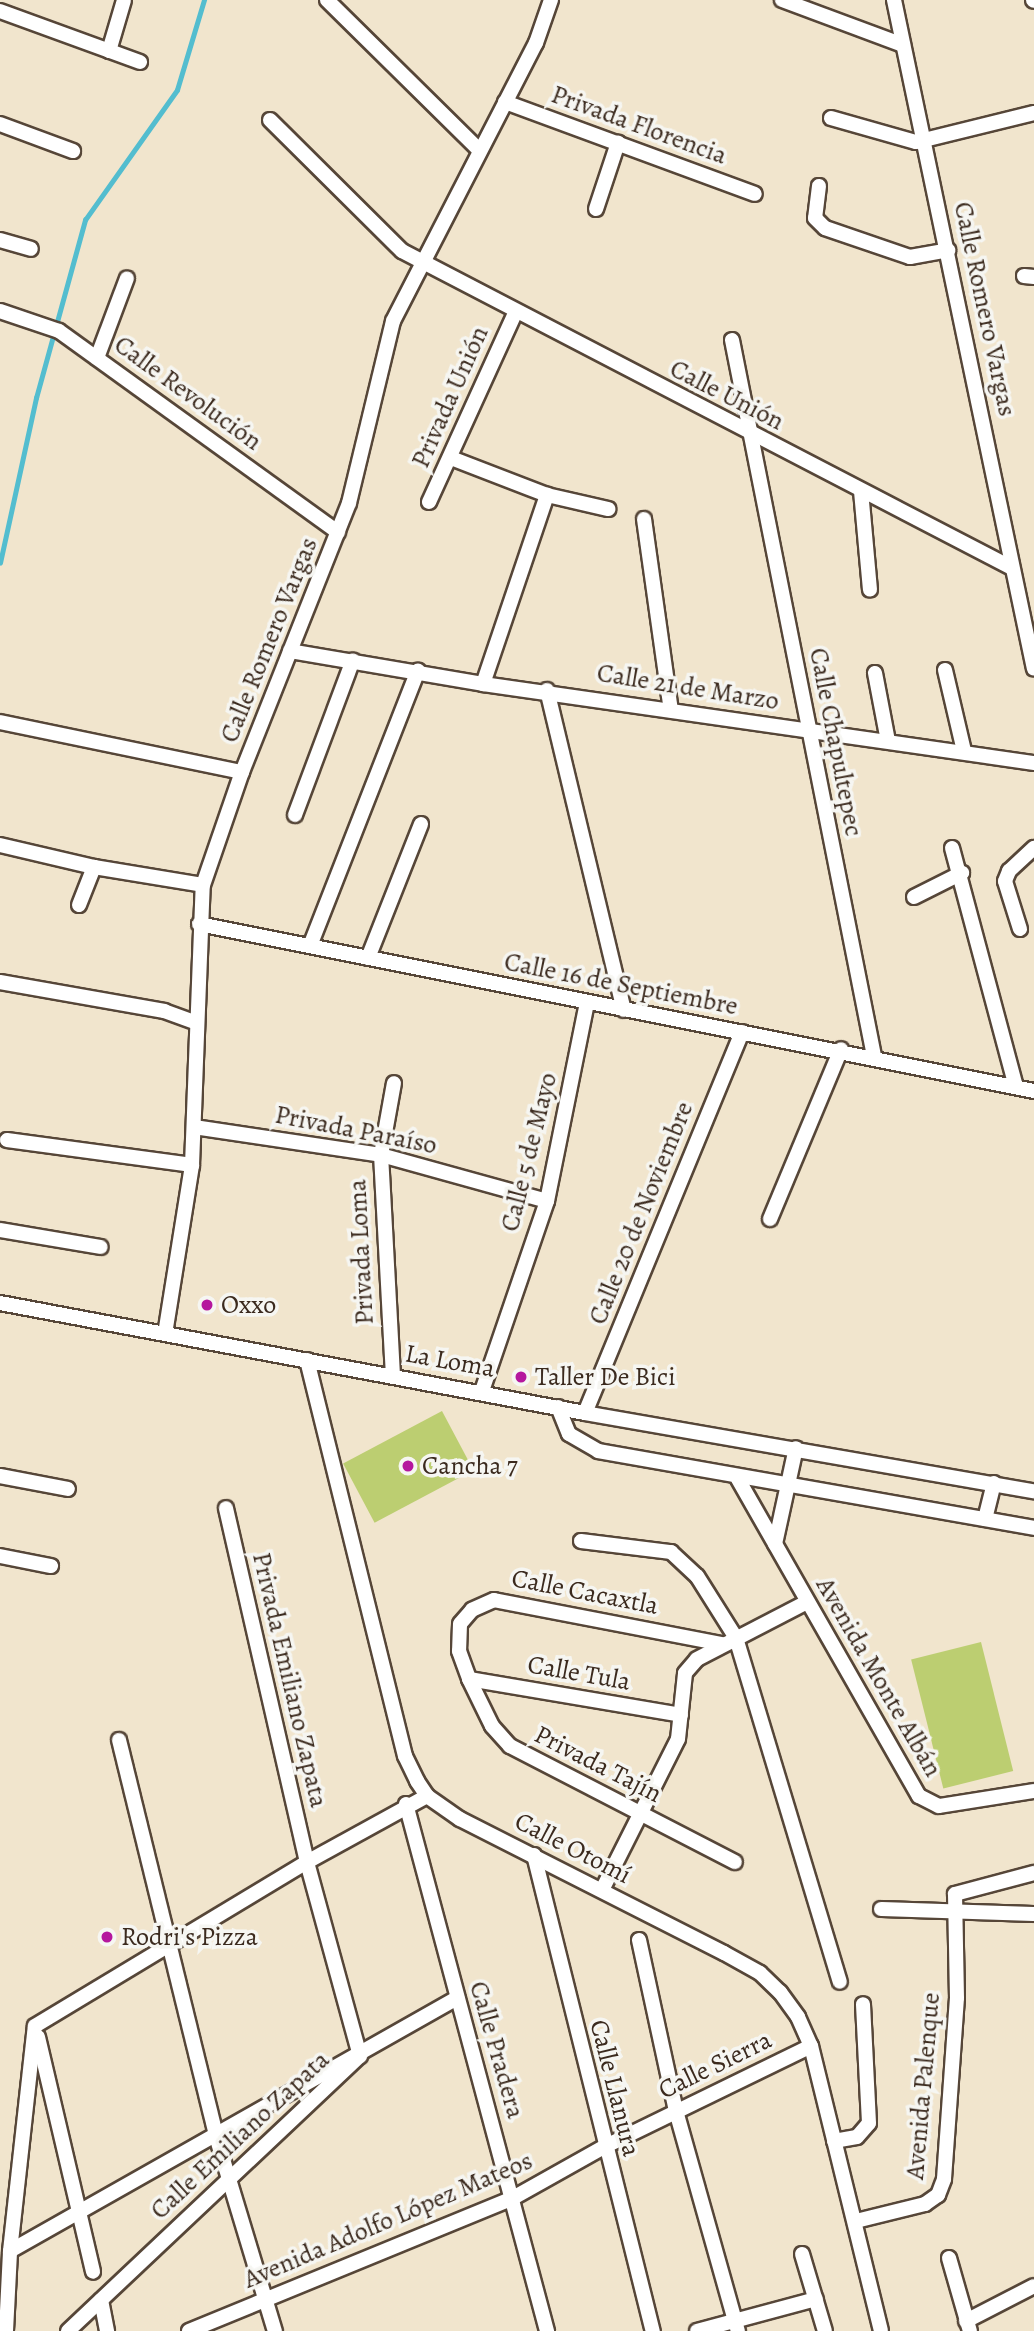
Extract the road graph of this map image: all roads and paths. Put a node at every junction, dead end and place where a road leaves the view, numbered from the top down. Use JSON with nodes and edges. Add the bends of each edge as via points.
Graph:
{"nodes":[{"id":1,"x":124,"y":0,"type":"edge"},
{"id":2,"x":327,"y":0,"type":"edge"},
{"id":3,"x":551,"y":0,"type":"edge"},
{"id":4,"x":782,"y":0,"type":"edge"},
{"id":5,"x":894,"y":0,"type":"edge"},
{"id":6,"x":0,"y":11,"type":"edge"},
{"id":7,"x":904,"y":45,"type":"junction"},
{"id":8,"x":109,"y":51,"type":"junction"},
{"id":9,"x":140,"y":62,"type":"dead end"},
{"id":10,"x":505,"y":102,"type":"junction"},
{"id":11,"x":1034,"y":113,"type":"edge"},
{"id":12,"x":831,"y":118,"type":"dead end"},
{"id":13,"x":270,"y":120,"type":"dead end"},
{"id":14,"x":0,"y":124,"type":"edge"},
{"id":15,"x":925,"y":139,"type":"junction"},
{"id":16,"x":618,"y":143,"type":"junction"},
{"id":17,"x":479,"y":150,"type":"junction"},
{"id":18,"x":73,"y":151,"type":"dead end"},
{"id":19,"x":819,"y":186,"type":"dead end"},
{"id":20,"x":755,"y":194,"type":"dead end"},
{"id":21,"x":596,"y":209,"type":"dead end"},
{"id":22,"x":0,"y":240,"type":"edge"},
{"id":23,"x":31,"y":249,"type":"dead end"},
{"id":24,"x":948,"y":250,"type":"junction"},
{"id":25,"x":422,"y":261,"type":"junction"},
{"id":26,"x":127,"y":278,"type":"dead end"},
{"id":27,"x":0,"y":311,"type":"edge"},
{"id":28,"x":515,"y":313,"type":"junction"},
{"id":29,"x":732,"y":340,"type":"dead end"},
{"id":30,"x":97,"y":358,"type":"junction"},
{"id":31,"x":754,"y":437,"type":"junction"},
{"id":32,"x":451,"y":458,"type":"junction"},
{"id":33,"x":861,"y":491,"type":"junction"},
{"id":34,"x":547,"y":495,"type":"junction"},
{"id":35,"x":429,"y":502,"type":"dead end"},
{"id":36,"x":608,"y":509,"type":"dead end"},
{"id":37,"x":644,"y":519,"type":"dead end"},
{"id":38,"x":338,"y":532,"type":"junction"},
{"id":39,"x":1012,"y":568,"type":"junction"},
{"id":40,"x":870,"y":590,"type":"dead end"},
{"id":41,"x":290,"y":651,"type":"junction"},
{"id":42,"x":353,"y":660,"type":"junction"},
{"id":43,"x":1034,"y":669,"type":"edge"},
{"id":44,"x":418,"y":670,"type":"junction"},
{"id":45,"x":945,"y":670,"type":"dead end"},
{"id":46,"x":874,"y":673,"type":"dead end"},
{"id":47,"x":483,"y":684,"type":"junction"},
{"id":48,"x":547,"y":690,"type":"junction"},
{"id":49,"x":671,"y":710,"type":"junction"},
{"id":50,"x":0,"y":722,"type":"edge"},
{"id":51,"x":807,"y":730,"type":"junction"},
{"id":52,"x":888,"y":741,"type":"junction"},
{"id":53,"x":964,"y":751,"type":"junction"},
{"id":54,"x":1034,"y":763,"type":"edge"},
{"id":55,"x":242,"y":772,"type":"junction"},
{"id":56,"x":295,"y":815,"type":"dead end"},
{"id":57,"x":421,"y":824,"type":"dead end"},
{"id":58,"x":0,"y":845,"type":"edge"},
{"id":59,"x":952,"y":848,"type":"dead end"},
{"id":60,"x":1034,"y":848,"type":"edge"},
{"id":61,"x":94,"y":867,"type":"junction"},
{"id":62,"x":962,"y":873,"type":"junction"},
{"id":63,"x":204,"y":885,"type":"junction"},
{"id":64,"x":914,"y":897,"type":"dead end"},
{"id":65,"x":79,"y":905,"type":"dead end"},
{"id":66,"x":199,"y":924,"type":"junction"},
{"id":67,"x":1020,"y":929,"type":"dead end"},
{"id":68,"x":310,"y":946,"type":"junction"},
{"id":69,"x":368,"y":958,"type":"junction"},
{"id":70,"x":0,"y":982,"type":"edge"},
{"id":71,"x":587,"y":1002,"type":"junction"},
{"id":72,"x":624,"y":1010,"type":"junction"},
{"id":73,"x":195,"y":1022,"type":"junction"},
{"id":74,"x":742,"y":1032,"type":"junction"},
{"id":75,"x":841,"y":1049,"type":"junction"},
{"id":76,"x":874,"y":1056,"type":"junction"},
{"id":77,"x":394,"y":1083,"type":"dead end"},
{"id":78,"x":1016,"y":1087,"type":"junction"},
{"id":79,"x":1034,"y":1091,"type":"edge"},
{"id":80,"x":194,"y":1127,"type":"junction"},
{"id":81,"x":7,"y":1140,"type":"dead end"},
{"id":82,"x":381,"y":1155,"type":"junction"},
{"id":83,"x":192,"y":1165,"type":"junction"},
{"id":84,"x":547,"y":1201,"type":"junction"},
{"id":85,"x":770,"y":1219,"type":"dead end"},
{"id":86,"x":0,"y":1230,"type":"edge"},
{"id":87,"x":101,"y":1247,"type":"dead end"},
{"id":88,"x":0,"y":1303,"type":"edge"},
{"id":89,"x":165,"y":1334,"type":"junction"},
{"id":90,"x":307,"y":1360,"type":"junction"},
{"id":91,"x":393,"y":1377,"type":"junction"},
{"id":92,"x":482,"y":1391,"type":"junction"},
{"id":93,"x":558,"y":1407,"type":"junction"},
{"id":94,"x":585,"y":1413,"type":"junction"},
{"id":95,"x":796,"y":1448,"type":"junction"},
{"id":96,"x":0,"y":1476,"type":"edge"},
{"id":97,"x":738,"y":1479,"type":"junction"},
{"id":98,"x":995,"y":1483,"type":"junction"},
{"id":99,"x":790,"y":1487,"type":"junction"},
{"id":100,"x":68,"y":1489,"type":"dead end"},
{"id":101,"x":1034,"y":1491,"type":"edge"},
{"id":102,"x":226,"y":1508,"type":"dead end"},
{"id":103,"x":985,"y":1519,"type":"junction"},
{"id":104,"x":1034,"y":1528,"type":"edge"},
{"id":105,"x":582,"y":1541,"type":"dead end"},
{"id":106,"x":775,"y":1544,"type":"junction"},
{"id":107,"x":0,"y":1556,"type":"edge"},
{"id":108,"x":51,"y":1566,"type":"dead end"},
{"id":109,"x":807,"y":1602,"type":"junction"},
{"id":110,"x":729,"y":1641,"type":"junction"},
{"id":111,"x":469,"y":1679,"type":"junction"},
{"id":112,"x":681,"y":1715,"type":"junction"},
{"id":113,"x":119,"y":1740,"type":"dead end"},
{"id":114,"x":1034,"y":1791,"type":"edge"},
{"id":115,"x":427,"y":1796,"type":"junction"},
{"id":116,"x":406,"y":1804,"type":"junction"},
{"id":117,"x":638,"y":1812,"type":"junction"},
{"id":118,"x":534,"y":1855,"type":"junction"},
{"id":119,"x":734,"y":1861,"type":"dead end"},
{"id":120,"x":307,"y":1862,"type":"junction"},
{"id":121,"x":1034,"y":1873,"type":"edge"},
{"id":122,"x":602,"y":1890,"type":"junction"},
{"id":123,"x":881,"y":1909,"type":"dead end"},
{"id":124,"x":957,"y":1912,"type":"junction"},
{"id":125,"x":1034,"y":1914,"type":"edge"},
{"id":126,"x":639,"y":1940,"type":"dead end"},
{"id":127,"x":169,"y":1946,"type":"junction"},
{"id":128,"x":840,"y":1982,"type":"dead end"},
{"id":129,"x":457,"y":1998,"type":"junction"},
{"id":130,"x":863,"y":2004,"type":"dead end"},
{"id":131,"x":35,"y":2026,"type":"junction"},
{"id":132,"x":811,"y":2046,"type":"junction"},
{"id":133,"x":360,"y":2056,"type":"junction"},
{"id":134,"x":676,"y":2111,"type":"junction"},
{"id":135,"x":216,"y":2136,"type":"junction"},
{"id":136,"x":834,"y":2141,"type":"junction"},
{"id":137,"x":604,"y":2147,"type":"junction"},
{"id":138,"x":229,"y":2179,"type":"junction"},
{"id":139,"x":513,"y":2198,"type":"junction"},
{"id":140,"x":80,"y":2213,"type":"junction"},
{"id":141,"x":856,"y":2221,"type":"junction"},
{"id":142,"x":10,"y":2251,"type":"junction"},
{"id":143,"x":803,"y":2254,"type":"dead end"},
{"id":144,"x":949,"y":2258,"type":"dead end"},
{"id":145,"x":93,"y":2273,"type":"dead end"},
{"id":146,"x":1034,"y":2286,"type":"edge"},
{"id":147,"x":816,"y":2299,"type":"junction"},
{"id":148,"x":266,"y":2300,"type":"junction"},
{"id":149,"x":101,"y":2301,"type":"junction"},
{"id":150,"x":737,"y":2326,"type":"edge"},
{"id":151,"x":968,"y":2326,"type":"edge"},
{"id":152,"x":6,"y":2331,"type":"edge"},
{"id":153,"x":68,"y":2331,"type":"edge"},
{"id":154,"x":107,"y":2331,"type":"edge"},
{"id":155,"x":189,"y":2331,"type":"edge"},
{"id":156,"x":275,"y":2331,"type":"edge"},
{"id":157,"x":547,"y":2331,"type":"edge"},
{"id":158,"x":653,"y":2331,"type":"edge"},
{"id":159,"x":697,"y":2331,"type":"edge"},
{"id":160,"x":825,"y":2331,"type":"edge"},
{"id":161,"x":881,"y":2331,"type":"edge"}],
"edges":[{"from":1,"to":8,"type":"street"},
{"from":2,"to":17,"type":"street"},
{"from":3,"to":10,"type":"street","name":"Calle Romero Vargas"},
{"from":4,"to":7,"type":"street"},
{"from":5,"to":7,"type":"street","name":"Calle Romero Vargas"},
{"from":6,"to":8,"type":"street"},
{"from":7,"to":15,"type":"street","name":"Calle Romero Vargas"},
{"from":8,"to":9,"type":"street"},
{"from":10,"to":16,"type":"street","name":"Privada Florencia"},
{"from":10,"to":17,"type":"street","name":"Calle Romero Vargas"},
{"from":11,"to":15,"type":"street"},
{"from":12,"to":15,"type":"street","via":[[906,140]]},
{"from":13,"to":25,"type":"street","name":"Calle Unión","via":[[391,243]]},
{"from":14,"to":18,"type":"street"},
{"from":15,"to":24,"type":"street","name":"Calle Romero Vargas"},
{"from":16,"to":20,"type":"street","name":"Privada Florencia"},
{"from":16,"to":21,"type":"street"},
{"from":17,"to":25,"type":"street","name":"Calle Romero Vargas"},
{"from":19,"to":24,"type":"street","via":[[815,218],[825,228],[910,257]]},
{"from":22,"to":23,"type":"street"},
{"from":24,"to":39,"type":"street","name":"Calle Romero Vargas"},
{"from":25,"to":28,"type":"street","name":"Calle Unión"},
{"from":25,"to":38,"type":"street","name":"Calle Romero Vargas","via":[[393,321]]},
{"from":26,"to":30,"type":"street"},
{"from":27,"to":30,"type":"street","name":"Calle Revolución","via":[[59,331]]},
{"from":28,"to":31,"type":"street","name":"Calle Unión"},
{"from":28,"to":32,"type":"street","name":"Privada Unión"},
{"from":29,"to":31,"type":"street","name":"Calle Chapultepec"},
{"from":30,"to":38,"type":"street","name":"Calle Revolución"},
{"from":31,"to":33,"type":"street","name":"Calle Unión"},
{"from":31,"to":51,"type":"street","name":"Calle Chapultepec"},
{"from":32,"to":34,"type":"street"},
{"from":32,"to":35,"type":"street","name":"Privada Unión"},
{"from":33,"to":39,"type":"street","name":"Calle Unión"},
{"from":33,"to":40,"type":"street"},
{"from":34,"to":36,"type":"street"},
{"from":34,"to":47,"type":"street"},
{"from":37,"to":49,"type":"street"},
{"from":38,"to":41,"type":"street","name":"Calle Romero Vargas"},
{"from":39,"to":43,"type":"street","name":"Calle Romero Vargas"},
{"from":41,"to":42,"type":"street","name":"Calle 21 de Marzo"},
{"from":41,"to":55,"type":"street","name":"Calle Romero Vargas"},
{"from":42,"to":44,"type":"street","name":"Calle 21 de Marzo"},
{"from":42,"to":56,"type":"street"},
{"from":44,"to":47,"type":"street","name":"Calle 21 de Marzo"},
{"from":44,"to":68,"type":"street"},
{"from":45,"to":53,"type":"street"},
{"from":46,"to":52,"type":"street"},
{"from":47,"to":48,"type":"street","name":"Calle 21 de Marzo"},
{"from":48,"to":49,"type":"street","name":"Calle 21 de Marzo"},
{"from":48,"to":72,"type":"street"},
{"from":49,"to":51,"type":"street","name":"Calle 21 de Marzo"},
{"from":50,"to":55,"type":"street"},
{"from":51,"to":52,"type":"street","name":"Calle 21 de Marzo"},
{"from":51,"to":76,"type":"street","name":"Calle Chapultepec"},
{"from":52,"to":53,"type":"street","name":"Calle 21 de Marzo"},
{"from":53,"to":54,"type":"street","name":"Calle 21 de Marzo"},
{"from":55,"to":63,"type":"street","name":"Calle Romero Vargas"},
{"from":57,"to":69,"type":"street"},
{"from":58,"to":61,"type":"street"},
{"from":59,"to":62,"type":"street"},
{"from":60,"to":67,"type":"street","via":[[1005,881]]},
{"from":61,"to":63,"type":"street"},
{"from":61,"to":65,"type":"street"},
{"from":62,"to":64,"type":"street"},
{"from":62,"to":78,"type":"street"},
{"from":63,"to":66,"type":"street","name":"Calle Romero Vargas"},
{"from":66,"to":68,"type":"street","name":"Calle 16 de Septiembre"},
{"from":66,"to":73,"type":"street","name":"Calle Romero Vargas"},
{"from":68,"to":69,"type":"street","name":"Calle 16 de Septiembre"},
{"from":69,"to":71,"type":"street","name":"Calle 16 de Septiembre"},
{"from":70,"to":73,"type":"street","via":[[185,1015]]},
{"from":71,"to":72,"type":"street","name":"Calle 16 de Septiembre"},
{"from":71,"to":84,"type":"street","name":"Calle 5 de Mayo"},
{"from":72,"to":74,"type":"street","name":"Calle 16 de Septiembre"},
{"from":73,"to":80,"type":"street","name":"Calle Romero Vargas"},
{"from":74,"to":75,"type":"street","name":"Calle 16 de Septiembre"},
{"from":74,"to":94,"type":"street","name":"Calle 20 de Noviembre"},
{"from":75,"to":76,"type":"street","name":"Calle 16 de Septiembre"},
{"from":75,"to":85,"type":"street"},
{"from":76,"to":78,"type":"street","name":"Calle 16 de Septiembre"},
{"from":77,"to":82,"type":"street","name":"Privada Loma"},
{"from":78,"to":79,"type":"street","name":"Calle 16 de Septiembre"},
{"from":80,"to":82,"type":"street","name":"Privada Paraíso"},
{"from":80,"to":83,"type":"street","name":"Calle Romero Vargas"},
{"from":81,"to":83,"type":"street"},
{"from":82,"to":84,"type":"street","name":"Privada Paraíso"},
{"from":82,"to":91,"type":"street","name":"Privada Loma"},
{"from":83,"to":89,"type":"street","name":"Calle Romero Vargas"},
{"from":84,"to":92,"type":"street","name":"Calle 5 de Mayo"},
{"from":86,"to":87,"type":"street"},
{"from":88,"to":89,"type":"street","name":"La Loma"},
{"from":89,"to":90,"type":"street","name":"La Loma"},
{"from":90,"to":91,"type":"street","name":"La Loma"},
{"from":90,"to":115,"type":"street","name":"Calle Otomí","via":[[405,1756]]},
{"from":91,"to":92,"type":"street","name":"La Loma"},
{"from":92,"to":93,"type":"street","name":"La Loma"},
{"from":93,"to":94,"type":"street","name":"La Loma"},
{"from":93,"to":97,"type":"street","via":[[569,1434],[598,1451]]},
{"from":94,"to":95,"type":"street","name":"La Loma"},
{"from":95,"to":98,"type":"street","name":"La Loma"},
{"from":95,"to":99,"type":"street"},
{"from":96,"to":100,"type":"street"},
{"from":97,"to":99,"type":"street"},
{"from":97,"to":106,"type":"street","name":"Avenida Monte Albán"},
{"from":98,"to":101,"type":"street","name":"La Loma"},
{"from":98,"to":103,"type":"street"},
{"from":99,"to":103,"type":"street"},
{"from":99,"to":106,"type":"street"},
{"from":102,"to":120,"type":"street","name":"Privada Emiliano Zapata"},
{"from":103,"to":104,"type":"street"},
{"from":105,"to":110,"type":"street","via":[[671,1552],[698,1576]]},
{"from":106,"to":109,"type":"street","name":"Avenida Monte Albán"},
{"from":107,"to":108,"type":"street"},
{"from":109,"to":110,"type":"street"},
{"from":109,"to":114,"type":"street","name":"Avenida Monte Albán","via":[[919,1796],[939,1806]]},
{"from":110,"to":111,"type":"street","name":"Calle Cacaxtla","via":[[494,1600],[472,1610],[460,1624],[459,1651]]},
{"from":110,"to":112,"type":"street","via":[[696,1659],[681,1691]]},
{"from":110,"to":128,"type":"street"},
{"from":111,"to":112,"type":"street","name":"Calle Tula"},
{"from":111,"to":117,"type":"street","name":"Privada Tajín","via":[[492,1726],[510,1746]]},
{"from":112,"to":117,"type":"street","via":[[678,1739]]},
{"from":113,"to":127,"type":"street"},
{"from":115,"to":116,"type":"street"},
{"from":115,"to":118,"type":"street","name":"Calle Otomí","via":[[460,1819]]},
{"from":116,"to":120,"type":"street"},
{"from":116,"to":129,"type":"street","name":"Calle Pradera"},
{"from":117,"to":119,"type":"street","name":"Privada Tajín"},
{"from":117,"to":122,"type":"street"},
{"from":118,"to":122,"type":"street","name":"Calle Otomí"},
{"from":118,"to":137,"type":"street","name":"Calle Llanura"},
{"from":120,"to":127,"type":"street"},
{"from":120,"to":133,"type":"street","name":"Calle Emiliano Zapata"},
{"from":121,"to":124,"type":"street","name":"Avenida Palenque","via":[[956,1894]]},
{"from":122,"to":132,"type":"street","name":"Calle Otomí","via":[[760,1973],[798,2017]]},
{"from":123,"to":124,"type":"street"},
{"from":124,"to":125,"type":"street"},
{"from":124,"to":141,"type":"street","name":"Avenida Palenque","via":[[957,1998],[944,2179],[938,2195],[925,2204]]},
{"from":126,"to":134,"type":"street"},
{"from":127,"to":131,"type":"street"},
{"from":127,"to":135,"type":"street"},
{"from":129,"to":133,"type":"street"},
{"from":129,"to":139,"type":"street","name":"Calle Pradera"},
{"from":130,"to":136,"type":"street","via":[[869,2123],[857,2137]]},
{"from":131,"to":140,"type":"street"},
{"from":131,"to":142,"type":"street"},
{"from":132,"to":134,"type":"street","name":"Calle Sierra"},
{"from":132,"to":136,"type":"street","name":"Calle Otomí"},
{"from":133,"to":135,"type":"street"},
{"from":133,"to":138,"type":"street","name":"Calle Emiliano Zapata"},
{"from":134,"to":137,"type":"street","name":"Calle Sierra"},
{"from":134,"to":150,"type":"street"},
{"from":135,"to":138,"type":"street"},
{"from":135,"to":140,"type":"street"},
{"from":136,"to":141,"type":"street","name":"Calle Otomí"},
{"from":137,"to":139,"type":"street","name":"Avenida Adolfo López Mateos"},
{"from":137,"to":158,"type":"street","name":"Calle Llanura"},
{"from":138,"to":148,"type":"street"},
{"from":138,"to":149,"type":"street","name":"Calle Emiliano Zapata"},
{"from":139,"to":148,"type":"street","name":"Avenida Adolfo López Mateos"},
{"from":139,"to":157,"type":"street","name":"Calle Pradera"},
{"from":140,"to":142,"type":"street"},
{"from":140,"to":145,"type":"street"},
{"from":141,"to":161,"type":"street","name":"Calle Otomí"},
{"from":142,"to":152,"type":"street"},
{"from":143,"to":147,"type":"street"},
{"from":144,"to":151,"type":"street"},
{"from":146,"to":151,"type":"street"},
{"from":147,"to":150,"type":"street"},
{"from":147,"to":160,"type":"street"},
{"from":148,"to":155,"type":"street","name":"Avenida Adolfo López Mateos"},
{"from":148,"to":156,"type":"street"},
{"from":149,"to":153,"type":"street","name":"Calle Emiliano Zapata"},
{"from":149,"to":154,"type":"street"},
{"from":150,"to":159,"type":"street"}]}
